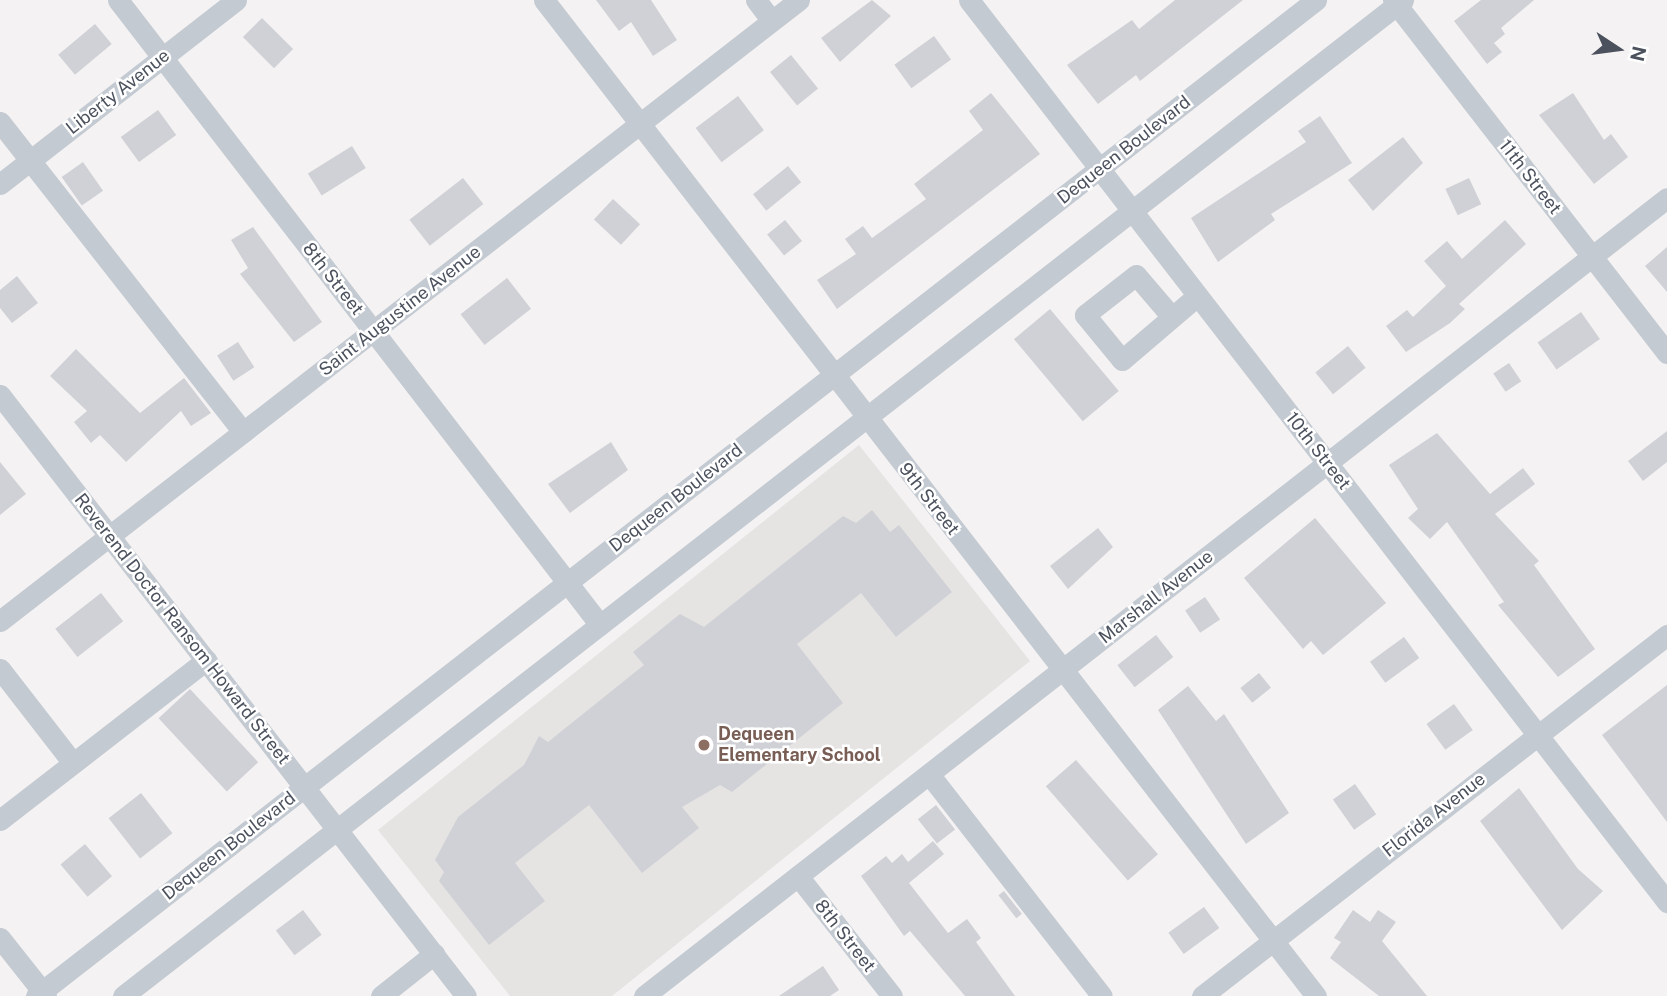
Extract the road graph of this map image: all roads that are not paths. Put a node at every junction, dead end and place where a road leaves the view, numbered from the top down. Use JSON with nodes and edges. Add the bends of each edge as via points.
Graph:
{"nodes":[{"id":1,"x":118,"y":0,"type":"edge"},
{"id":2,"x":236,"y":0,"type":"edge"},
{"id":3,"x":544,"y":0,"type":"edge"},
{"id":4,"x":756,"y":0,"type":"edge"},
{"id":5,"x":799,"y":0,"type":"edge"},
{"id":6,"x":968,"y":0,"type":"edge"},
{"id":7,"x":1316,"y":0,"type":"edge"},
{"id":8,"x":1398,"y":2,"type":"edge"},
{"id":9,"x":772,"y":21,"type":"junction"},
{"id":10,"x":162,"y":57,"type":"junction"},
{"id":11,"x":0,"y":122,"type":"edge"},
{"id":12,"x":640,"y":124,"type":"junction"},
{"id":13,"x":30,"y":160,"type":"junction"},
{"id":14,"x":1100,"y":169,"type":"junction"},
{"id":15,"x":0,"y":184,"type":"edge"},
{"id":16,"x":1667,"y":198,"type":"edge"},
{"id":17,"x":1132,"y":211,"type":"junction"},
{"id":18,"x":1592,"y":257,"type":"junction"},
{"id":19,"x":1197,"y":296,"type":"junction"},
{"id":20,"x":1172,"y":317,"type":"dead end"},
{"id":21,"x":373,"y":331,"type":"junction"},
{"id":22,"x":1667,"y":353,"type":"edge"},
{"id":23,"x":834,"y":375,"type":"junction"},
{"id":24,"x":0,"y":396,"type":"edge"},
{"id":25,"x":866,"y":418,"type":"junction"},
{"id":26,"x":243,"y":432,"type":"junction"},
{"id":27,"x":1327,"y":464,"type":"junction"},
{"id":28,"x":109,"y":536,"type":"junction"},
{"id":29,"x":566,"y":583,"type":"junction"},
{"id":30,"x":0,"y":621,"type":"edge"},
{"id":31,"x":600,"y":625,"type":"junction"},
{"id":32,"x":1667,"y":635,"type":"edge"},
{"id":33,"x":206,"y":660,"type":"junction"},
{"id":34,"x":0,"y":669,"type":"edge"},
{"id":35,"x":1063,"y":670,"type":"junction"},
{"id":36,"x":1538,"y":735,"type":"junction"},
{"id":37,"x":74,"y":763,"type":"junction"},
{"id":38,"x":929,"y":774,"type":"junction"},
{"id":39,"x":304,"y":787,"type":"junction"},
{"id":40,"x":0,"y":820,"type":"edge"},
{"id":41,"x":337,"y":830,"type":"junction"},
{"id":42,"x":798,"y":876,"type":"junction"},
{"id":43,"x":1667,"y":902,"type":"edge"},
{"id":44,"x":0,"y":938,"type":"edge"},
{"id":45,"x":1273,"y":941,"type":"junction"},
{"id":46,"x":434,"y":954,"type":"junction"},
{"id":47,"x":41,"y":994,"type":"edge"},
{"id":48,"x":123,"y":996,"type":"edge"},
{"id":49,"x":381,"y":996,"type":"edge"},
{"id":50,"x":466,"y":996,"type":"edge"},
{"id":51,"x":645,"y":996,"type":"edge"},
{"id":52,"x":892,"y":996,"type":"edge"},
{"id":53,"x":1102,"y":996,"type":"edge"},
{"id":54,"x":1202,"y":996,"type":"edge"},
{"id":55,"x":1316,"y":996,"type":"edge"}],
"edges":[{"from":1,"to":10,"type":"street","name":"8th Street"},
{"from":2,"to":10,"type":"street","name":"Liberty Avenue"},
{"from":3,"to":12,"type":"street","name":"9th Street"},
{"from":4,"to":9,"type":"street"},
{"from":5,"to":9,"type":"street","name":"Saint Augustine Avenue"},
{"from":6,"to":14,"type":"street","name":"10th Street"},
{"from":7,"to":14,"type":"street","name":"Dequeen Boulevard"},
{"from":8,"to":17,"type":"street"},
{"from":8,"to":18,"type":"street","name":"11th Street"},
{"from":9,"to":12,"type":"street","name":"Saint Augustine Avenue"},
{"from":10,"to":13,"type":"street","name":"Liberty Avenue"},
{"from":10,"to":21,"type":"street","name":"8th Street"},
{"from":11,"to":13,"type":"street"},
{"from":12,"to":21,"type":"street","name":"Saint Augustine Avenue"},
{"from":12,"to":23,"type":"street","name":"9th Street"},
{"from":13,"to":15,"type":"street","name":"Liberty Avenue"},
{"from":13,"to":26,"type":"street"},
{"from":14,"to":17,"type":"street","name":"10th Street"},
{"from":14,"to":23,"type":"street","name":"Dequeen Boulevard"},
{"from":16,"to":18,"type":"street","name":"Marshall Avenue"},
{"from":17,"to":19,"type":"street","name":"10th Street"},
{"from":17,"to":25,"type":"street"},
{"from":18,"to":22,"type":"street","name":"11th Street"},
{"from":18,"to":27,"type":"street","name":"Marshall Avenue"},
{"from":19,"to":20,"type":"street"},
{"from":19,"to":27,"type":"street","name":"10th Street"},
{"from":21,"to":26,"type":"street","name":"Saint Augustine Avenue"},
{"from":21,"to":29,"type":"street","name":"8th Street"},
{"from":23,"to":25,"type":"street","name":"9th Street"},
{"from":23,"to":29,"type":"street","name":"Dequeen Boulevard"},
{"from":24,"to":28,"type":"street","name":"Reverend Doctor Ransom Howard Street"},
{"from":25,"to":31,"type":"street"},
{"from":25,"to":35,"type":"street","name":"9th Street"},
{"from":26,"to":28,"type":"street","name":"Saint Augustine Avenue"},
{"from":27,"to":35,"type":"street","name":"Marshall Avenue"},
{"from":27,"to":36,"type":"street","name":"10th Street"},
{"from":28,"to":30,"type":"street","name":"Saint Augustine Avenue"},
{"from":28,"to":33,"type":"street","name":"Reverend Doctor Ransom Howard Street"},
{"from":29,"to":31,"type":"street","name":"8th Street"},
{"from":29,"to":39,"type":"street","name":"Dequeen Boulevard"},
{"from":31,"to":41,"type":"street"},
{"from":32,"to":36,"type":"street","name":"Florida Avenue"},
{"from":33,"to":37,"type":"street"},
{"from":33,"to":39,"type":"street","name":"Reverend Doctor Ransom Howard Street"},
{"from":34,"to":37,"type":"street"},
{"from":35,"to":38,"type":"street","name":"Marshall Avenue"},
{"from":35,"to":45,"type":"street","name":"9th Street"},
{"from":36,"to":43,"type":"street","name":"10th Street"},
{"from":36,"to":45,"type":"street","name":"Florida Avenue"},
{"from":37,"to":40,"type":"street"},
{"from":38,"to":42,"type":"street","name":"Marshall Avenue"},
{"from":38,"to":53,"type":"street"},
{"from":39,"to":41,"type":"street","name":"Reverend Doctor Ransom Howard Street"},
{"from":39,"to":47,"type":"street","name":"Dequeen Boulevard"},
{"from":41,"to":46,"type":"street","name":"Reverend Doctor Ransom Howard Street"},
{"from":41,"to":48,"type":"street"},
{"from":42,"to":51,"type":"street","name":"Marshall Avenue"},
{"from":42,"to":52,"type":"street","name":"8th Street"},
{"from":44,"to":47,"type":"street"},
{"from":45,"to":54,"type":"street","name":"Florida Avenue"},
{"from":45,"to":55,"type":"street","name":"9th Street"},
{"from":46,"to":49,"type":"street"},
{"from":46,"to":50,"type":"street","name":"Reverend Doctor Ransom Howard Street"}]}
